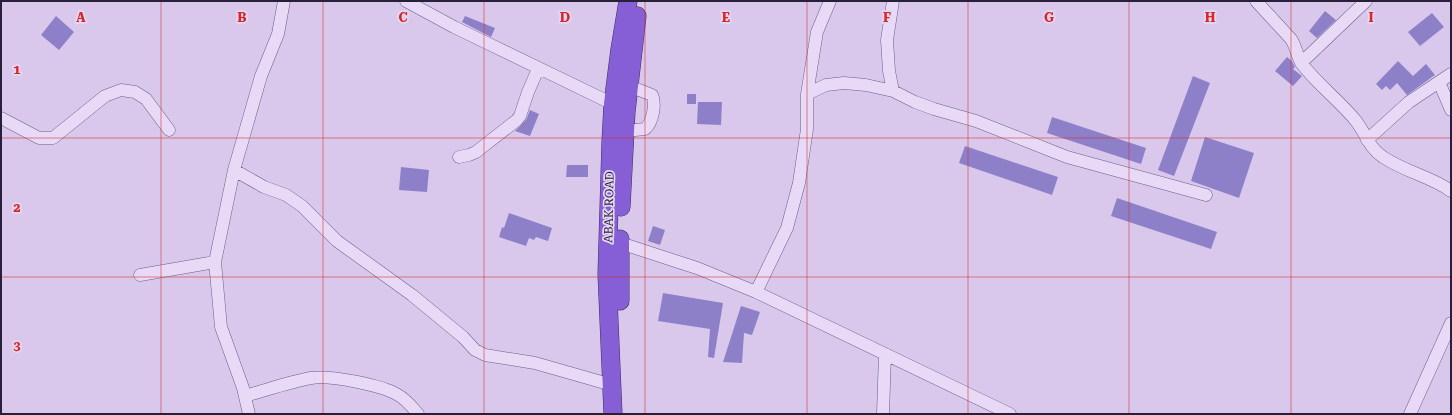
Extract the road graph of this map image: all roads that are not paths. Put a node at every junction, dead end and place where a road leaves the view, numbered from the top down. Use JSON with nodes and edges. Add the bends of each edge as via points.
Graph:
{"nodes":[{"id":1,"x":284,"y":1,"type":"edge"},
{"id":2,"x":406,"y":1,"type":"edge"},
{"id":3,"x":628,"y":1,"type":"edge"},
{"id":4,"x":639,"y":1,"type":"edge"},
{"id":5,"x":830,"y":1,"type":"edge"},
{"id":6,"x":893,"y":1,"type":"edge"},
{"id":7,"x":1256,"y":1,"type":"edge"},
{"id":8,"x":1366,"y":1,"type":"edge"},
{"id":9,"x":1301,"y":63,"type":"junction"},
{"id":10,"x":538,"y":68,"type":"junction"},
{"id":11,"x":1451,"y":74,"type":"edge"},
{"id":12,"x":1439,"y":82,"type":"junction"},
{"id":13,"x":629,"y":86,"type":"junction"},
{"id":14,"x":893,"y":91,"type":"junction"},
{"id":15,"x":807,"y":94,"type":"junction"},
{"id":16,"x":613,"y":104,"type":"junction"},
{"id":17,"x":1451,"y":110,"type":"edge"},
{"id":18,"x":1,"y":118,"type":"edge"},
{"id":19,"x":170,"y":130,"type":"dead end"},
{"id":20,"x":625,"y":131,"type":"junction"},
{"id":21,"x":1367,"y":140,"type":"junction"},
{"id":22,"x":459,"y":157,"type":"dead end"},
{"id":23,"x":234,"y":170,"type":"junction"},
{"id":24,"x":1451,"y":191,"type":"edge"},
{"id":25,"x":1206,"y":195,"type":"dead end"},
{"id":26,"x":620,"y":243,"type":"junction"},
{"id":27,"x":215,"y":262,"type":"junction"},
{"id":28,"x":140,"y":275,"type":"dead end"},
{"id":29,"x":756,"y":292,"type":"junction"},
{"id":30,"x":1451,"y":323,"type":"edge"},
{"id":31,"x":885,"y":354,"type":"junction"},
{"id":32,"x":612,"y":385,"type":"junction"},
{"id":33,"x":245,"y":396,"type":"junction"},
{"id":34,"x":250,"y":414,"type":"edge"},
{"id":35,"x":418,"y":414,"type":"edge"},
{"id":36,"x":613,"y":414,"type":"edge"},
{"id":37,"x":625,"y":414,"type":"edge"},
{"id":38,"x":883,"y":414,"type":"edge"},
{"id":39,"x":1010,"y":414,"type":"edge"},
{"id":40,"x":1410,"y":414,"type":"edge"}],
"edges":[{"from":1,"to":23,"type":"street","via":[[278,34],[261,76]]},
{"from":2,"to":10,"type":"street"},
{"from":3,"to":16,"type":"highway","name":"ABAK ROAD"},
{"from":4,"to":13,"type":"highway","name":"ABAK ROAD"},
{"from":5,"to":15,"type":"street","via":[[817,32]]},
{"from":6,"to":14,"type":"street","via":[[887,40]]},
{"from":7,"to":9,"type":"street","via":[[1291,39]]},
{"from":8,"to":9,"type":"street"},
{"from":9,"to":21,"type":"street","via":[[1357,122]]},
{"from":10,"to":16,"type":"street"},
{"from":10,"to":22,"type":"street","via":[[517,120],[476,152]]},
{"from":11,"to":12,"type":"street"},
{"from":12,"to":17,"type":"street"},
{"from":12,"to":21,"type":"street","via":[[1409,102]]},
{"from":13,"to":20,"type":"highway","name":"ABAK ROAD"},
{"from":13,"to":20,"type":"street","via":[[652,95],[653,108],[645,129]]},
{"from":14,"to":15,"type":"street","via":[[844,83],[826,85]]},
{"from":14,"to":25,"type":"street","via":[[915,102],[976,121],[1067,157]]},
{"from":15,"to":29,"type":"street","via":[[807,129],[799,183],[787,228]]},
{"from":16,"to":32,"type":"highway","name":"ABAK ROAD","via":[[608,274]]},
{"from":18,"to":19,"type":"street","via":[[39,138],[53,138],[105,96],[121,90],[135,92],[146,99]]},
{"from":20,"to":26,"type":"highway","name":"ABAK ROAD"},
{"from":21,"to":24,"type":"street","via":[[1383,157],[1438,182]]},
{"from":23,"to":27,"type":"street"},
{"from":23,"to":32,"type":"street","via":[[264,187],[286,195],[302,206],[337,241],[412,295],[475,350],[485,355],[535,363]]},
{"from":26,"to":29,"type":"street","via":[[697,268]]},
{"from":26,"to":37,"type":"highway","name":"ABAK ROAD"},
{"from":27,"to":28,"type":"street"},
{"from":27,"to":33,"type":"street","via":[[221,327]]},
{"from":29,"to":31,"type":"street"},
{"from":30,"to":40,"type":"street"},
{"from":31,"to":38,"type":"street"},
{"from":31,"to":39,"type":"street"},
{"from":32,"to":36,"type":"highway","name":"ABAK ROAD"},
{"from":33,"to":34,"type":"street"},
{"from":33,"to":35,"type":"street","via":[[312,378],[338,378],[398,394]]}]}
